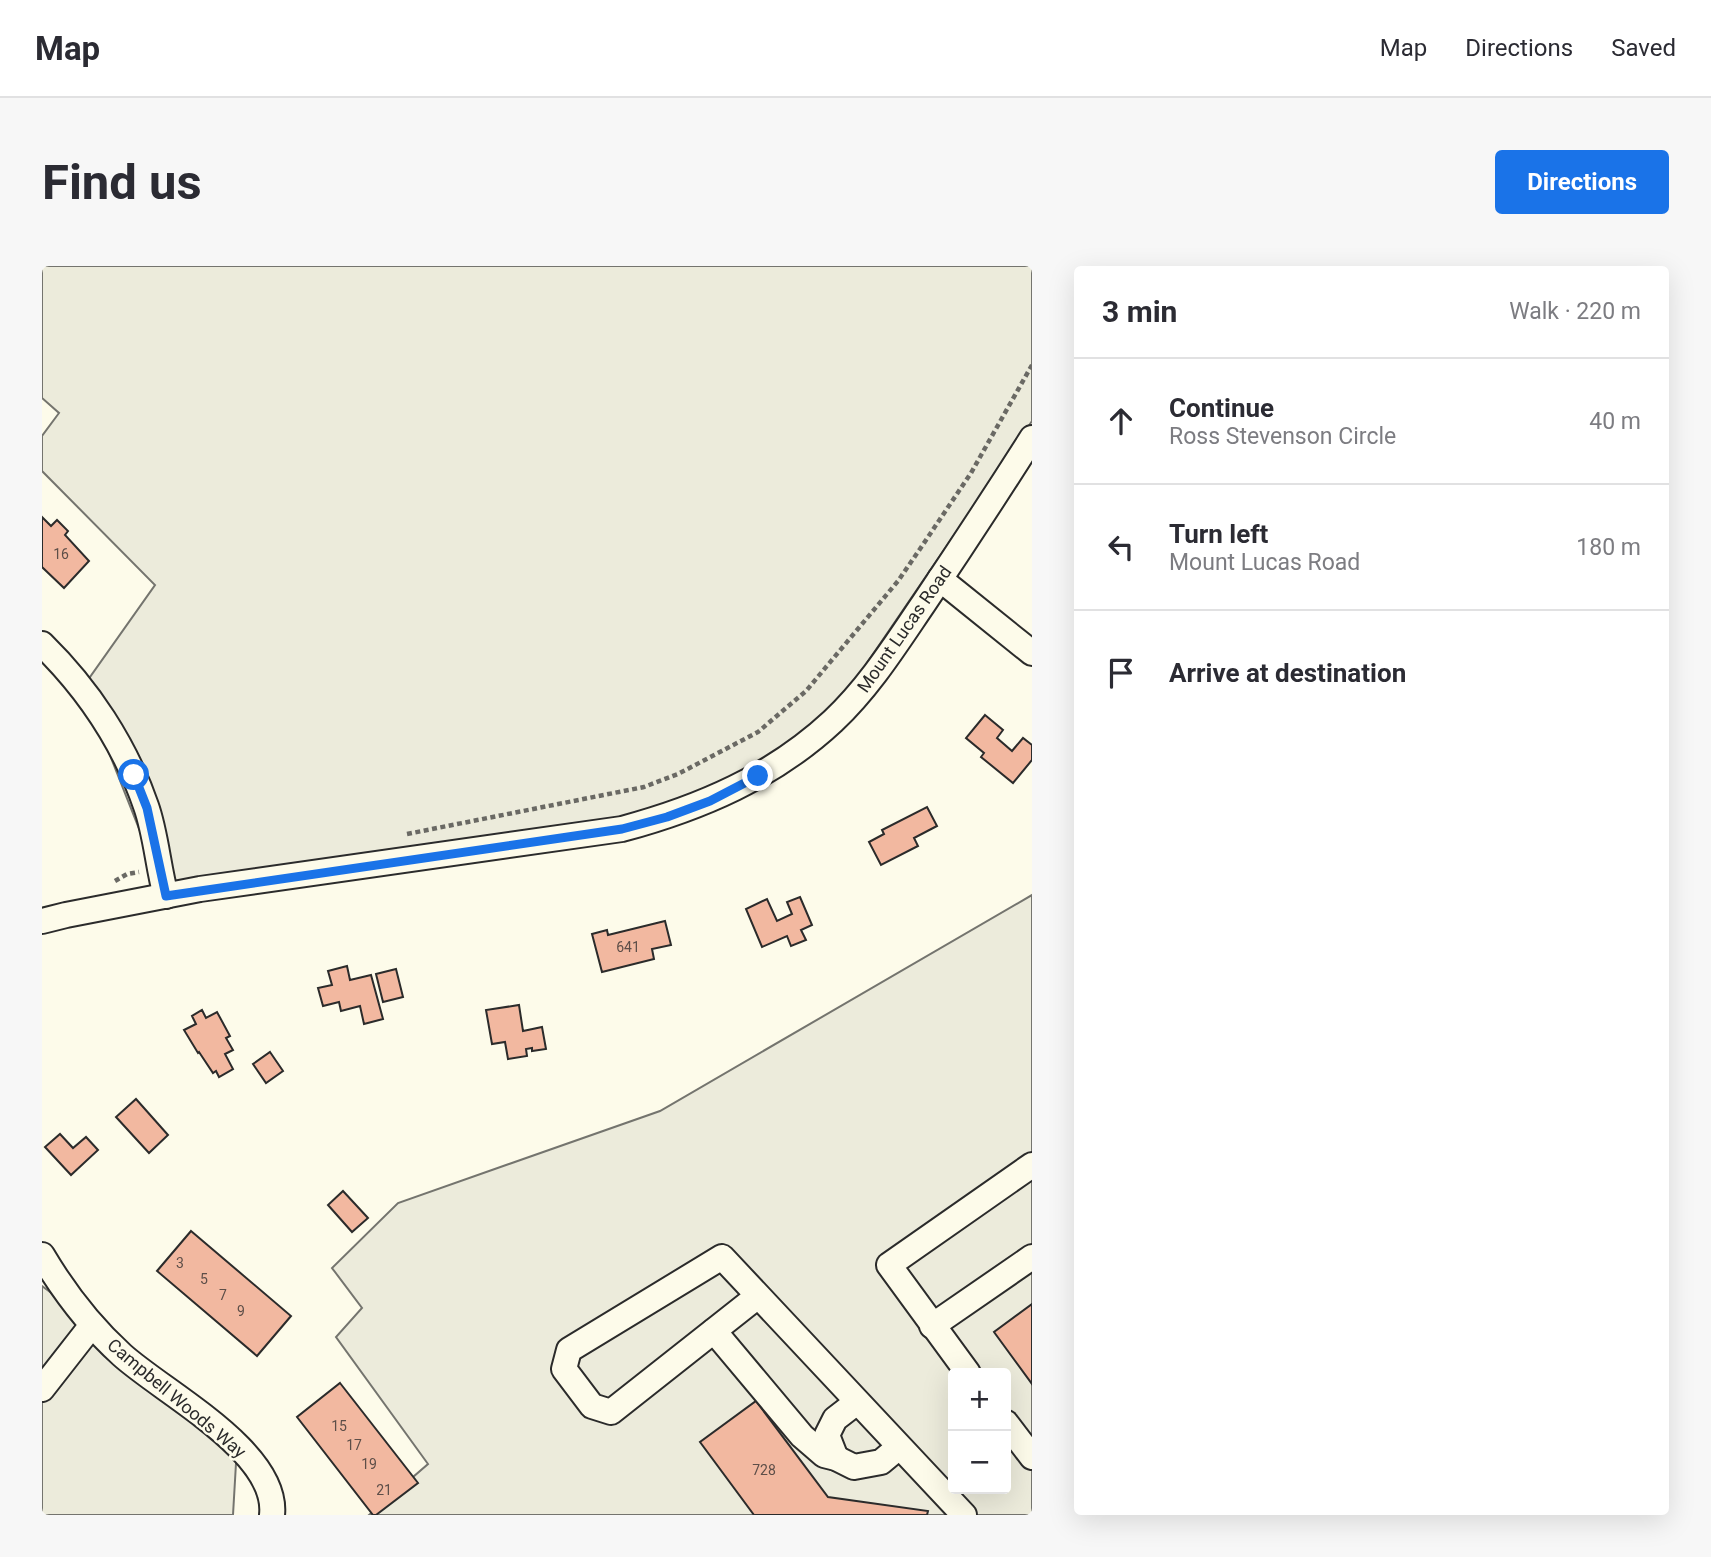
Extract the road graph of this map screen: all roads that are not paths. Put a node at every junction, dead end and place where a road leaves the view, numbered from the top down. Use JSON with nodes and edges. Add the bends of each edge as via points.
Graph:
{"nodes":[{"id":1,"x":1032,"y":438,"type":"edge"},
{"id":2,"x":940,"y":579,"type":"junction"},
{"id":3,"x":42,"y":644,"type":"edge"},
{"id":4,"x":1032,"y":653,"type":"edge"},
{"id":5,"x":166,"y":896,"type":"junction"},
{"id":6,"x":42,"y":921,"type":"edge"},
{"id":7,"x":1032,"y":1165,"type":"edge"},
{"id":8,"x":42,"y":1255,"type":"edge"},
{"id":9,"x":1032,"y":1256,"type":"edge"},
{"id":10,"x":758,"y":1296,"type":"junction"},
{"id":11,"x":92,"y":1325,"type":"junction"},
{"id":12,"x":932,"y":1326,"type":"junction"},
{"id":13,"x":714,"y":1331,"type":"junction"},
{"id":14,"x":964,"y":1368,"type":"edge"},
{"id":15,"x":42,"y":1389,"type":"edge"},
{"id":16,"x":857,"y":1402,"type":"junction"},
{"id":17,"x":1011,"y":1430,"type":"edge"},
{"id":18,"x":899,"y":1447,"type":"junction"},
{"id":19,"x":1032,"y":1457,"type":"edge"},
{"id":20,"x":836,"y":1458,"type":"junction"},
{"id":21,"x":272,"y":1515,"type":"edge"},
{"id":22,"x":964,"y":1515,"type":"edge"}],
"edges":[{"from":1,"to":2,"type":"street","name":"Mount Lucas Road"},
{"from":2,"to":4,"type":"street"},
{"from":2,"to":5,"type":"street","name":"Mount Lucas Road","via":[[870,682],[833,721],[758,776],[710,801],[622,829]]},
{"from":3,"to":5,"type":"street","via":[[96,707],[134,775],[147,808]]},
{"from":5,"to":6,"type":"street","name":"Mount Lucas Road"},
{"from":7,"to":12,"type":"street","via":[[889,1265]]},
{"from":8,"to":11,"type":"street","name":"Campbell Woods Way"},
{"from":9,"to":12,"type":"street"},
{"from":10,"to":13,"type":"street"},
{"from":10,"to":13,"type":"street","via":[[722,1257],[569,1350],[564,1369],[592,1406],[611,1412]]},
{"from":10,"to":16,"type":"street"},
{"from":11,"to":15,"type":"street"},
{"from":11,"to":21,"type":"street","name":"Campbell Woods Way","via":[[123,1356],[244,1452],[270,1490]]},
{"from":12,"to":14,"type":"street"},
{"from":13,"to":20,"type":"street","via":[[802,1436],[824,1455]]},
{"from":16,"to":18,"type":"street"},
{"from":16,"to":20,"type":"street","via":[[835,1419],[827,1435]]},
{"from":17,"to":19,"type":"street"},
{"from":18,"to":20,"type":"street","via":[[881,1462],[854,1467]]},
{"from":18,"to":22,"type":"street"}]}
